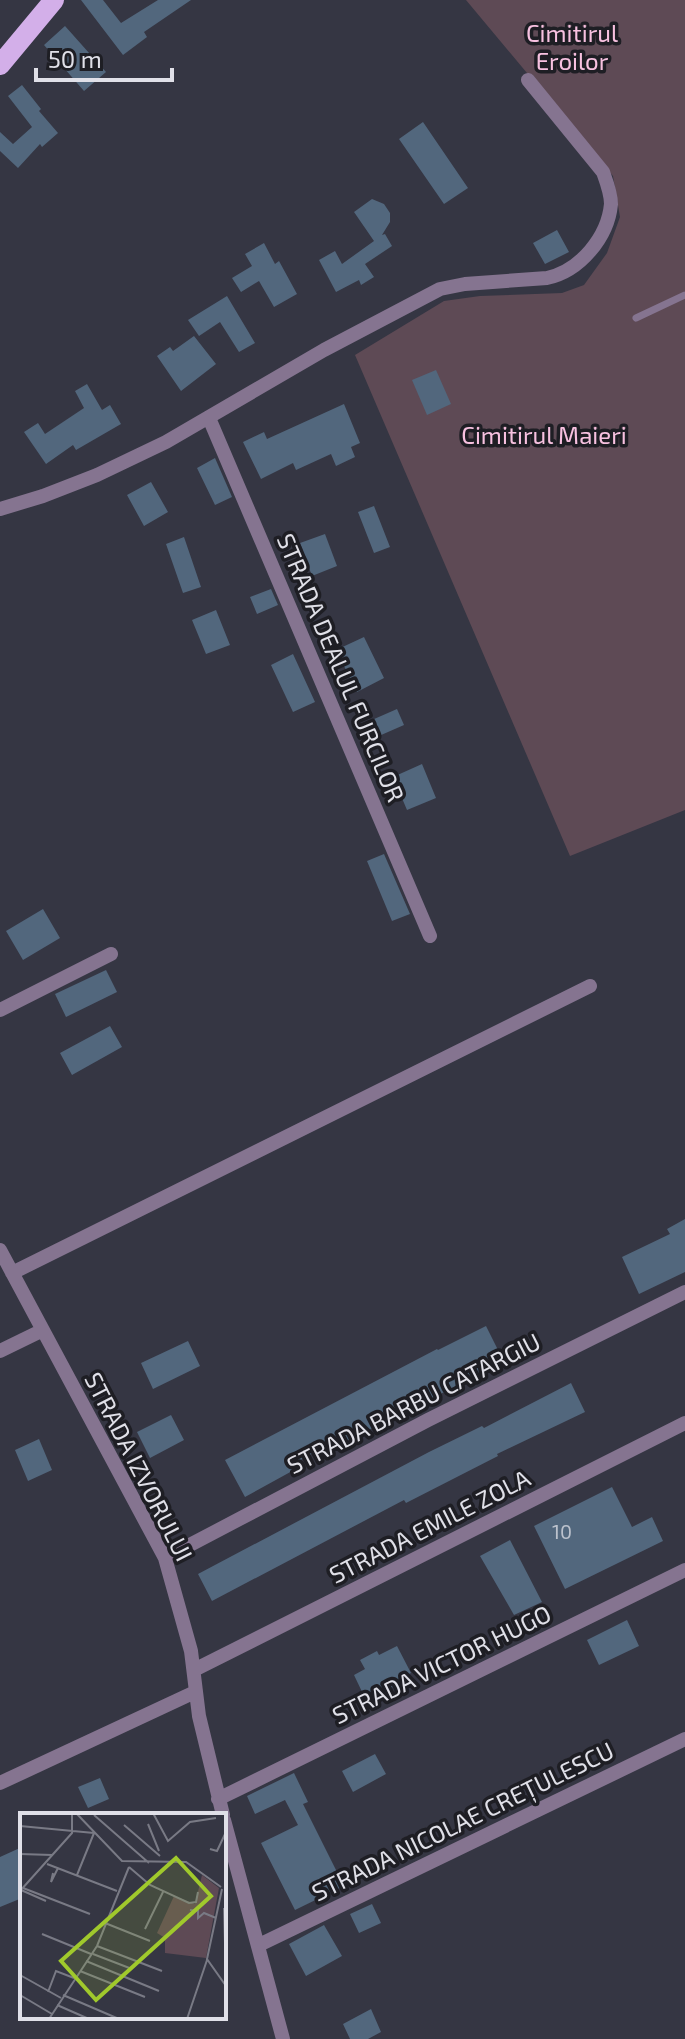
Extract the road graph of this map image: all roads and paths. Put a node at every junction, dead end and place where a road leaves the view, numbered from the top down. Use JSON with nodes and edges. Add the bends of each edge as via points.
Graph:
{"nodes":[{"id":1,"x":54,"y":0,"type":"edge"},
{"id":2,"x":0,"y":65,"type":"edge"},
{"id":3,"x":528,"y":80,"type":"dead end"},
{"id":4,"x":685,"y":295,"type":"edge"},
{"id":5,"x":636,"y":318,"type":"dead end"},
{"id":6,"x":209,"y":418,"type":"junction"},
{"id":7,"x":0,"y":509,"type":"edge"},
{"id":8,"x":430,"y":936,"type":"dead end"},
{"id":9,"x":111,"y":954,"type":"dead end"},
{"id":10,"x":590,"y":986,"type":"dead end"},
{"id":11,"x":0,"y":1010,"type":"edge"},
{"id":12,"x":0,"y":1250,"type":"edge"},
{"id":13,"x":12,"y":1273,"type":"junction"},
{"id":14,"x":685,"y":1292,"type":"edge"},
{"id":15,"x":41,"y":1331,"type":"junction"},
{"id":16,"x":0,"y":1351,"type":"edge"},
{"id":17,"x":685,"y":1423,"type":"edge"},
{"id":18,"x":165,"y":1558,"type":"junction"},
{"id":19,"x":685,"y":1570,"type":"edge"},
{"id":20,"x":194,"y":1670,"type":"junction"},
{"id":21,"x":195,"y":1692,"type":"junction"},
{"id":22,"x":685,"y":1739,"type":"edge"},
{"id":23,"x":0,"y":1783,"type":"edge"},
{"id":24,"x":218,"y":1799,"type":"junction"},
{"id":25,"x":222,"y":1813,"type":"edge"},
{"id":26,"x":226,"y":1829,"type":"edge"},
{"id":27,"x":259,"y":1945,"type":"junction"},
{"id":28,"x":283,"y":2039,"type":"edge"}],
"edges":[{"from":1,"to":2,"type":"main road"},
{"from":3,"to":6,"type":"street","via":[[603,172],[610,189],[611,206],[601,235],[576,266],[559,276],[440,289]]},
{"from":4,"to":5,"type":"lane"},
{"from":6,"to":7,"type":"street","via":[[97,475]]},
{"from":6,"to":8,"type":"street","name":"STRADA DEALUL FURCILOR"},
{"from":9,"to":11,"type":"street"},
{"from":10,"to":13,"type":"street"},
{"from":12,"to":13,"type":"street","name":"STRADA IZVORULUI"},
{"from":13,"to":15,"type":"street","name":"STRADA IZVORULUI"},
{"from":14,"to":18,"type":"street","name":"STRADA BARBU CATARGIU"},
{"from":15,"to":16,"type":"street"},
{"from":15,"to":18,"type":"street","name":"STRADA IZVORULUI"},
{"from":17,"to":20,"type":"street","name":"STRADA EMILE ZOLA"},
{"from":18,"to":20,"type":"street","name":"STRADA IZVORULUI"},
{"from":19,"to":24,"type":"street","name":"STRADA VICTOR HUGO"},
{"from":20,"to":21,"type":"street","name":"STRADA IZVORULUI"},
{"from":21,"to":23,"type":"street"},
{"from":21,"to":24,"type":"street","name":"STRADA IZVORULUI"},
{"from":22,"to":27,"type":"street","name":"STRADA NICOLAE CREȚULESCU"},
{"from":24,"to":25,"type":"street","name":"STRADA IZVORULUI"},
{"from":26,"to":27,"type":"street","name":"STRADA IZVORULUI"},
{"from":27,"to":28,"type":"street","name":"STRADA IZVORULUI"}]}
